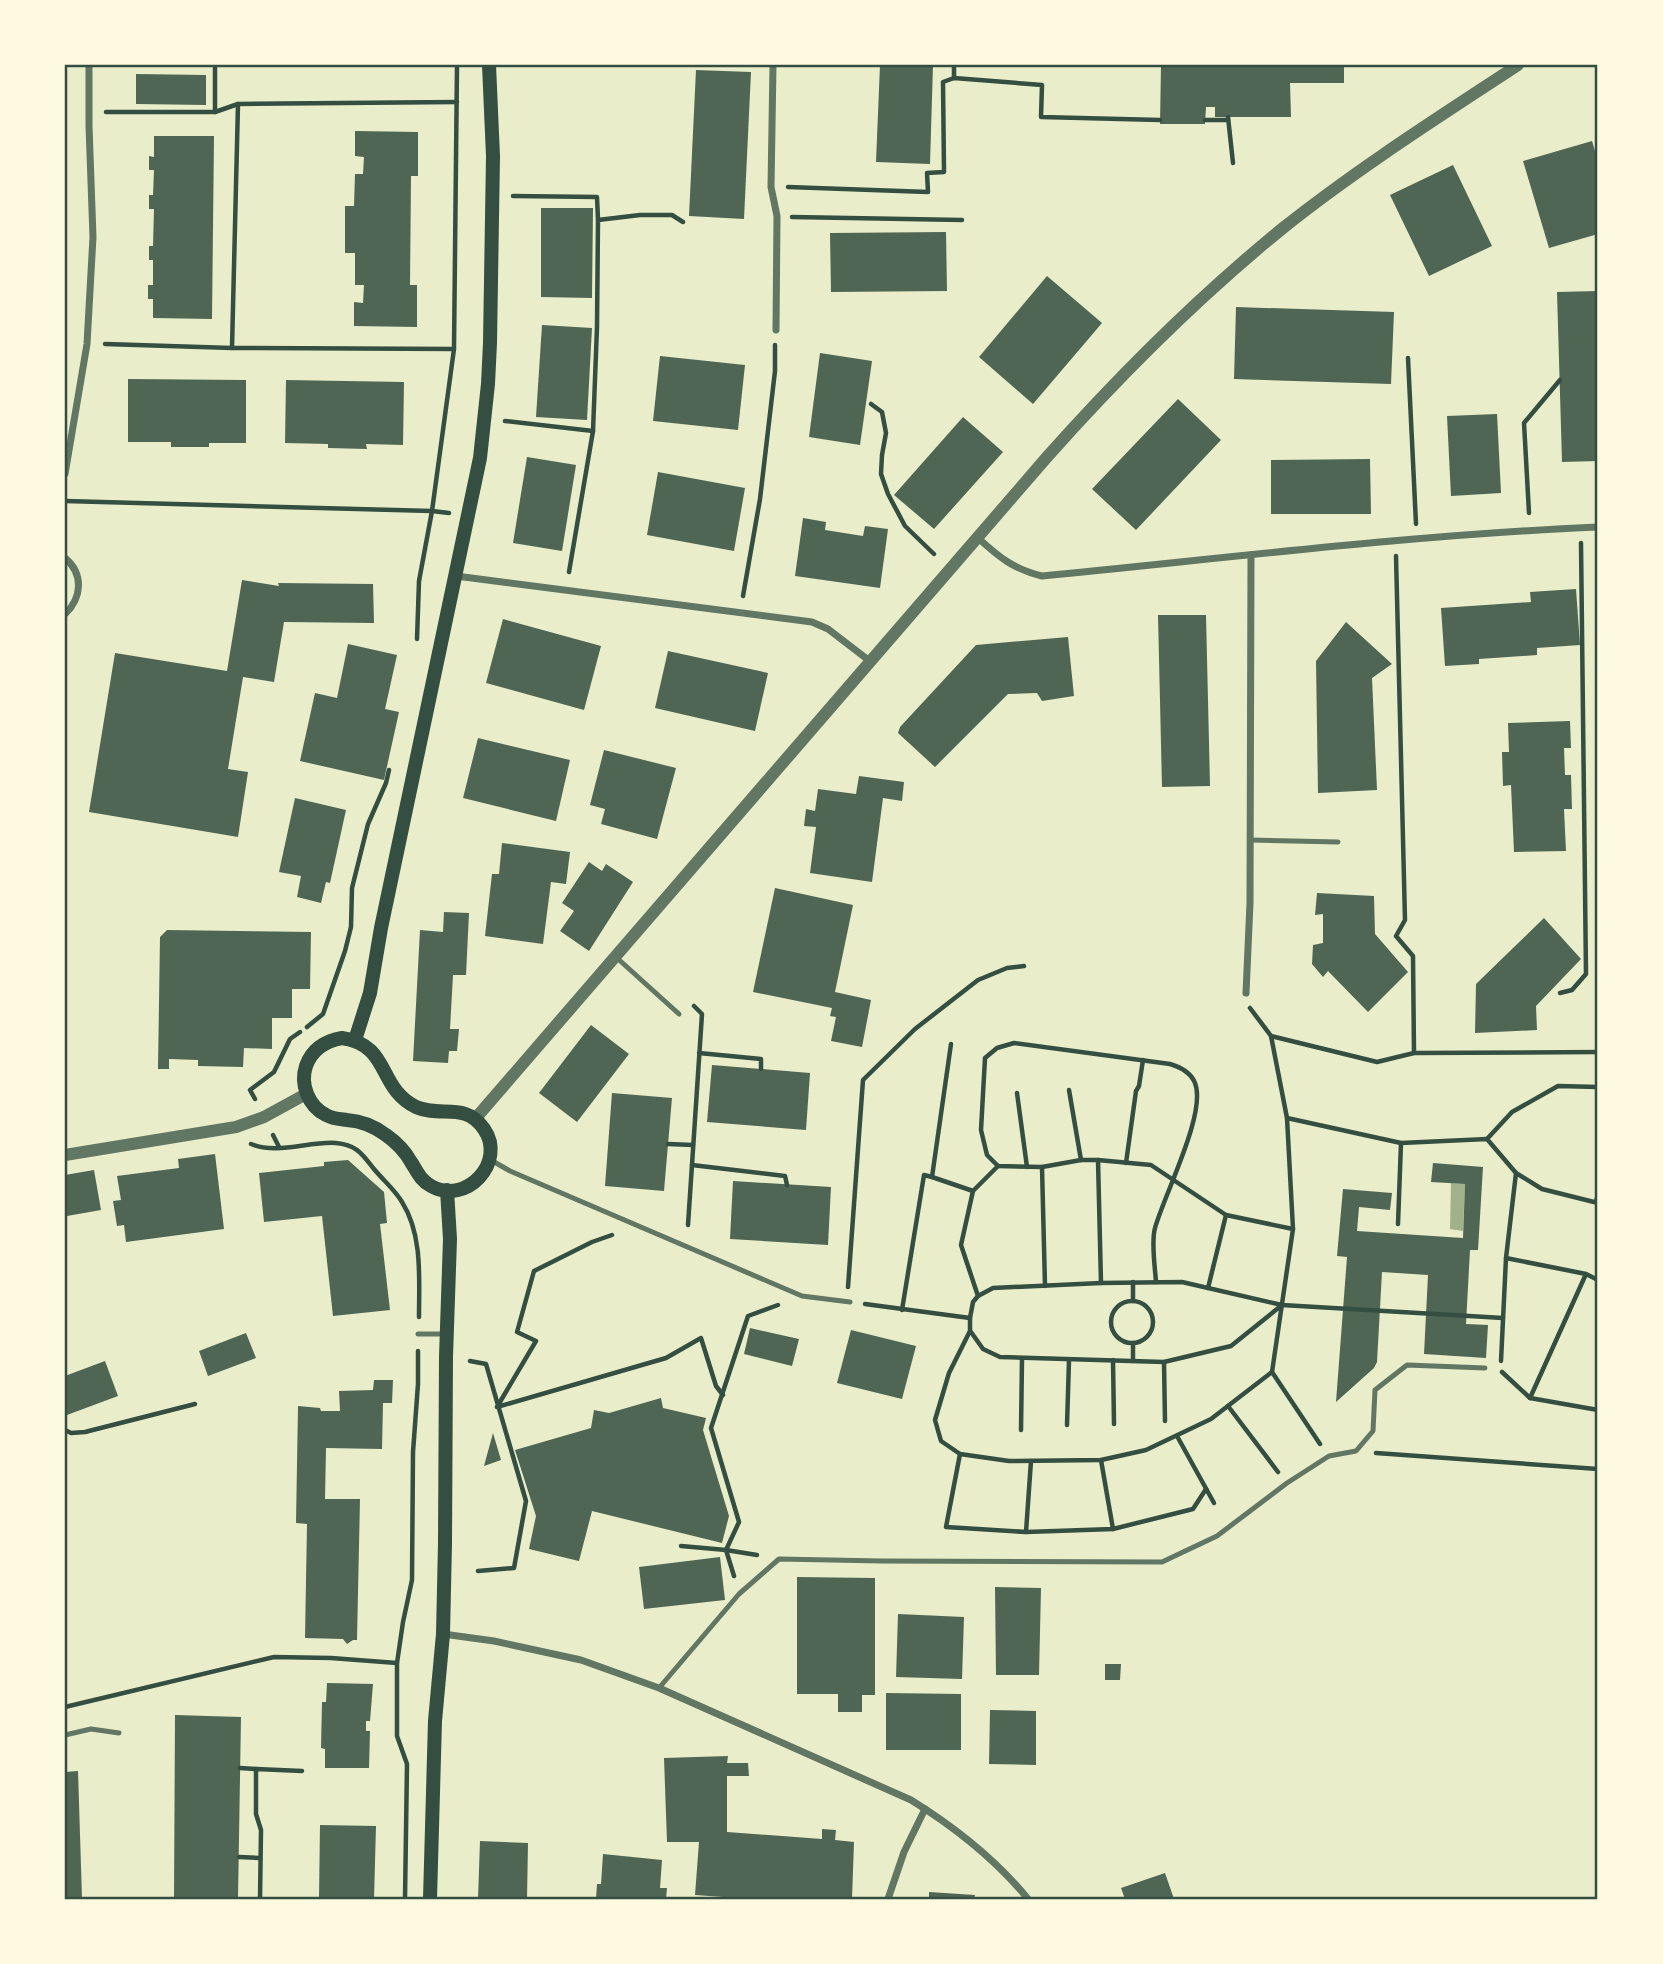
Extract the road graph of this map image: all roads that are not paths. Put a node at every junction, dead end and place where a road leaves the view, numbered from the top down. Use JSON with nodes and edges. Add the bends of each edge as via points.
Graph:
{"nodes":[{"id":1,"x":89,"y":65,"type":"edge"},
{"id":2,"x":489,"y":65,"type":"edge"},
{"id":3,"x":773,"y":65,"type":"edge"},
{"id":4,"x":1518,"y":65,"type":"edge"},
{"id":5,"x":776,"y":330,"type":"road end"},
{"id":6,"x":65,"y":474,"type":"edge"},
{"id":7,"x":1598,"y":527,"type":"edge"},
{"id":8,"x":978,"y":538,"type":"junction"},
{"id":9,"x":1251,"y":555,"type":"junction"},
{"id":10,"x":65,"y":558,"type":"edge"},
{"id":11,"x":456,"y":576,"type":"junction"},
{"id":12,"x":65,"y":614,"type":"edge"},
{"id":13,"x":871,"y":662,"type":"junction"},
{"id":14,"x":1250,"y":840,"type":"junction"},
{"id":15,"x":1338,"y":842,"type":"dead end"},
{"id":16,"x":616,"y":957,"type":"junction"},
{"id":17,"x":1246,"y":993,"type":"road end"},
{"id":18,"x":680,"y":1014,"type":"dead end"},
{"id":19,"x":355,"y":1040,"type":"junction"},
{"id":20,"x":306,"y":1094,"type":"junction"},
{"id":21,"x":475,"y":1119,"type":"junction"},
{"id":22,"x":65,"y":1155,"type":"edge"},
{"id":23,"x":489,"y":1159,"type":"junction"},
{"id":24,"x":447,"y":1191,"type":"junction"},
{"id":25,"x":849,"y":1302,"type":"road end"},
{"id":26,"x":418,"y":1334,"type":"road end"},
{"id":27,"x":447,"y":1334,"type":"junction"},
{"id":28,"x":1485,"y":1368,"type":"dead end"},
{"id":29,"x":443,"y":1634,"type":"junction"},
{"id":30,"x":659,"y":1688,"type":"junction"},
{"id":31,"x":119,"y":1733,"type":"dead end"},
{"id":32,"x":65,"y":1734,"type":"edge"},
{"id":33,"x":925,"y":1809,"type":"junction"},
{"id":34,"x":430,"y":1899,"type":"edge"},
{"id":35,"x":888,"y":1899,"type":"edge"},
{"id":36,"x":1028,"y":1899,"type":"edge"}],
"edges":[{"from":1,"to":6,"type":"street","via":[[93,237],[87,344]]},
{"from":2,"to":11,"type":"main road","via":[[493,156],[488,384],[480,458]]},
{"from":3,"to":5,"type":"street"},
{"from":4,"to":8,"type":"street","via":[[1341,184],[1225,277],[1100,397]]},
{"from":7,"to":9,"type":"street"},
{"from":8,"to":9,"type":"street","via":[[1004,561],[1041,576]]},
{"from":8,"to":13,"type":"street"},
{"from":9,"to":14,"type":"street"},
{"from":10,"to":12,"type":"street","via":[[77,573],[79,585],[78,597]]},
{"from":11,"to":13,"type":"street","via":[[812,622]]},
{"from":11,"to":19,"type":"main road","via":[[369,993]]},
{"from":13,"to":16,"type":"street"},
{"from":14,"to":15,"type":"lane"},
{"from":14,"to":17,"type":"street"},
{"from":16,"to":18,"type":"lane"},
{"from":16,"to":21,"type":"street"},
{"from":19,"to":20,"type":"main road","via":[[331,1040],[314,1052],[304,1070]]},
{"from":19,"to":21,"type":"main road","via":[[371,1049],[395,1091],[406,1100],[426,1110],[459,1111]]},
{"from":20,"to":22,"type":"street","via":[[236,1127]]},
{"from":20,"to":24,"type":"main road","via":[[326,1115],[382,1132],[403,1151],[423,1181]]},
{"from":21,"to":23,"type":"main road","via":[[488,1138]]},
{"from":23,"to":24,"type":"main road","via":[[472,1185]]},
{"from":23,"to":25,"type":"lane","via":[[802,1296]]},
{"from":24,"to":27,"type":"main road"},
{"from":26,"to":27,"type":"lane"},
{"from":27,"to":29,"type":"main road"},
{"from":28,"to":30,"type":"lane","via":[[1407,1365],[1375,1390],[1373,1432],[1356,1451],[1329,1456],[1217,1536],[1162,1562],[779,1559],[739,1594]]},
{"from":29,"to":30,"type":"street","via":[[581,1660]]},
{"from":29,"to":34,"type":"main road","via":[[435,1721]]},
{"from":30,"to":33,"type":"street"},
{"from":31,"to":32,"type":"lane","via":[[91,1729]]},
{"from":33,"to":35,"type":"street"},
{"from":33,"to":36,"type":"street","via":[[990,1859]]}]}
